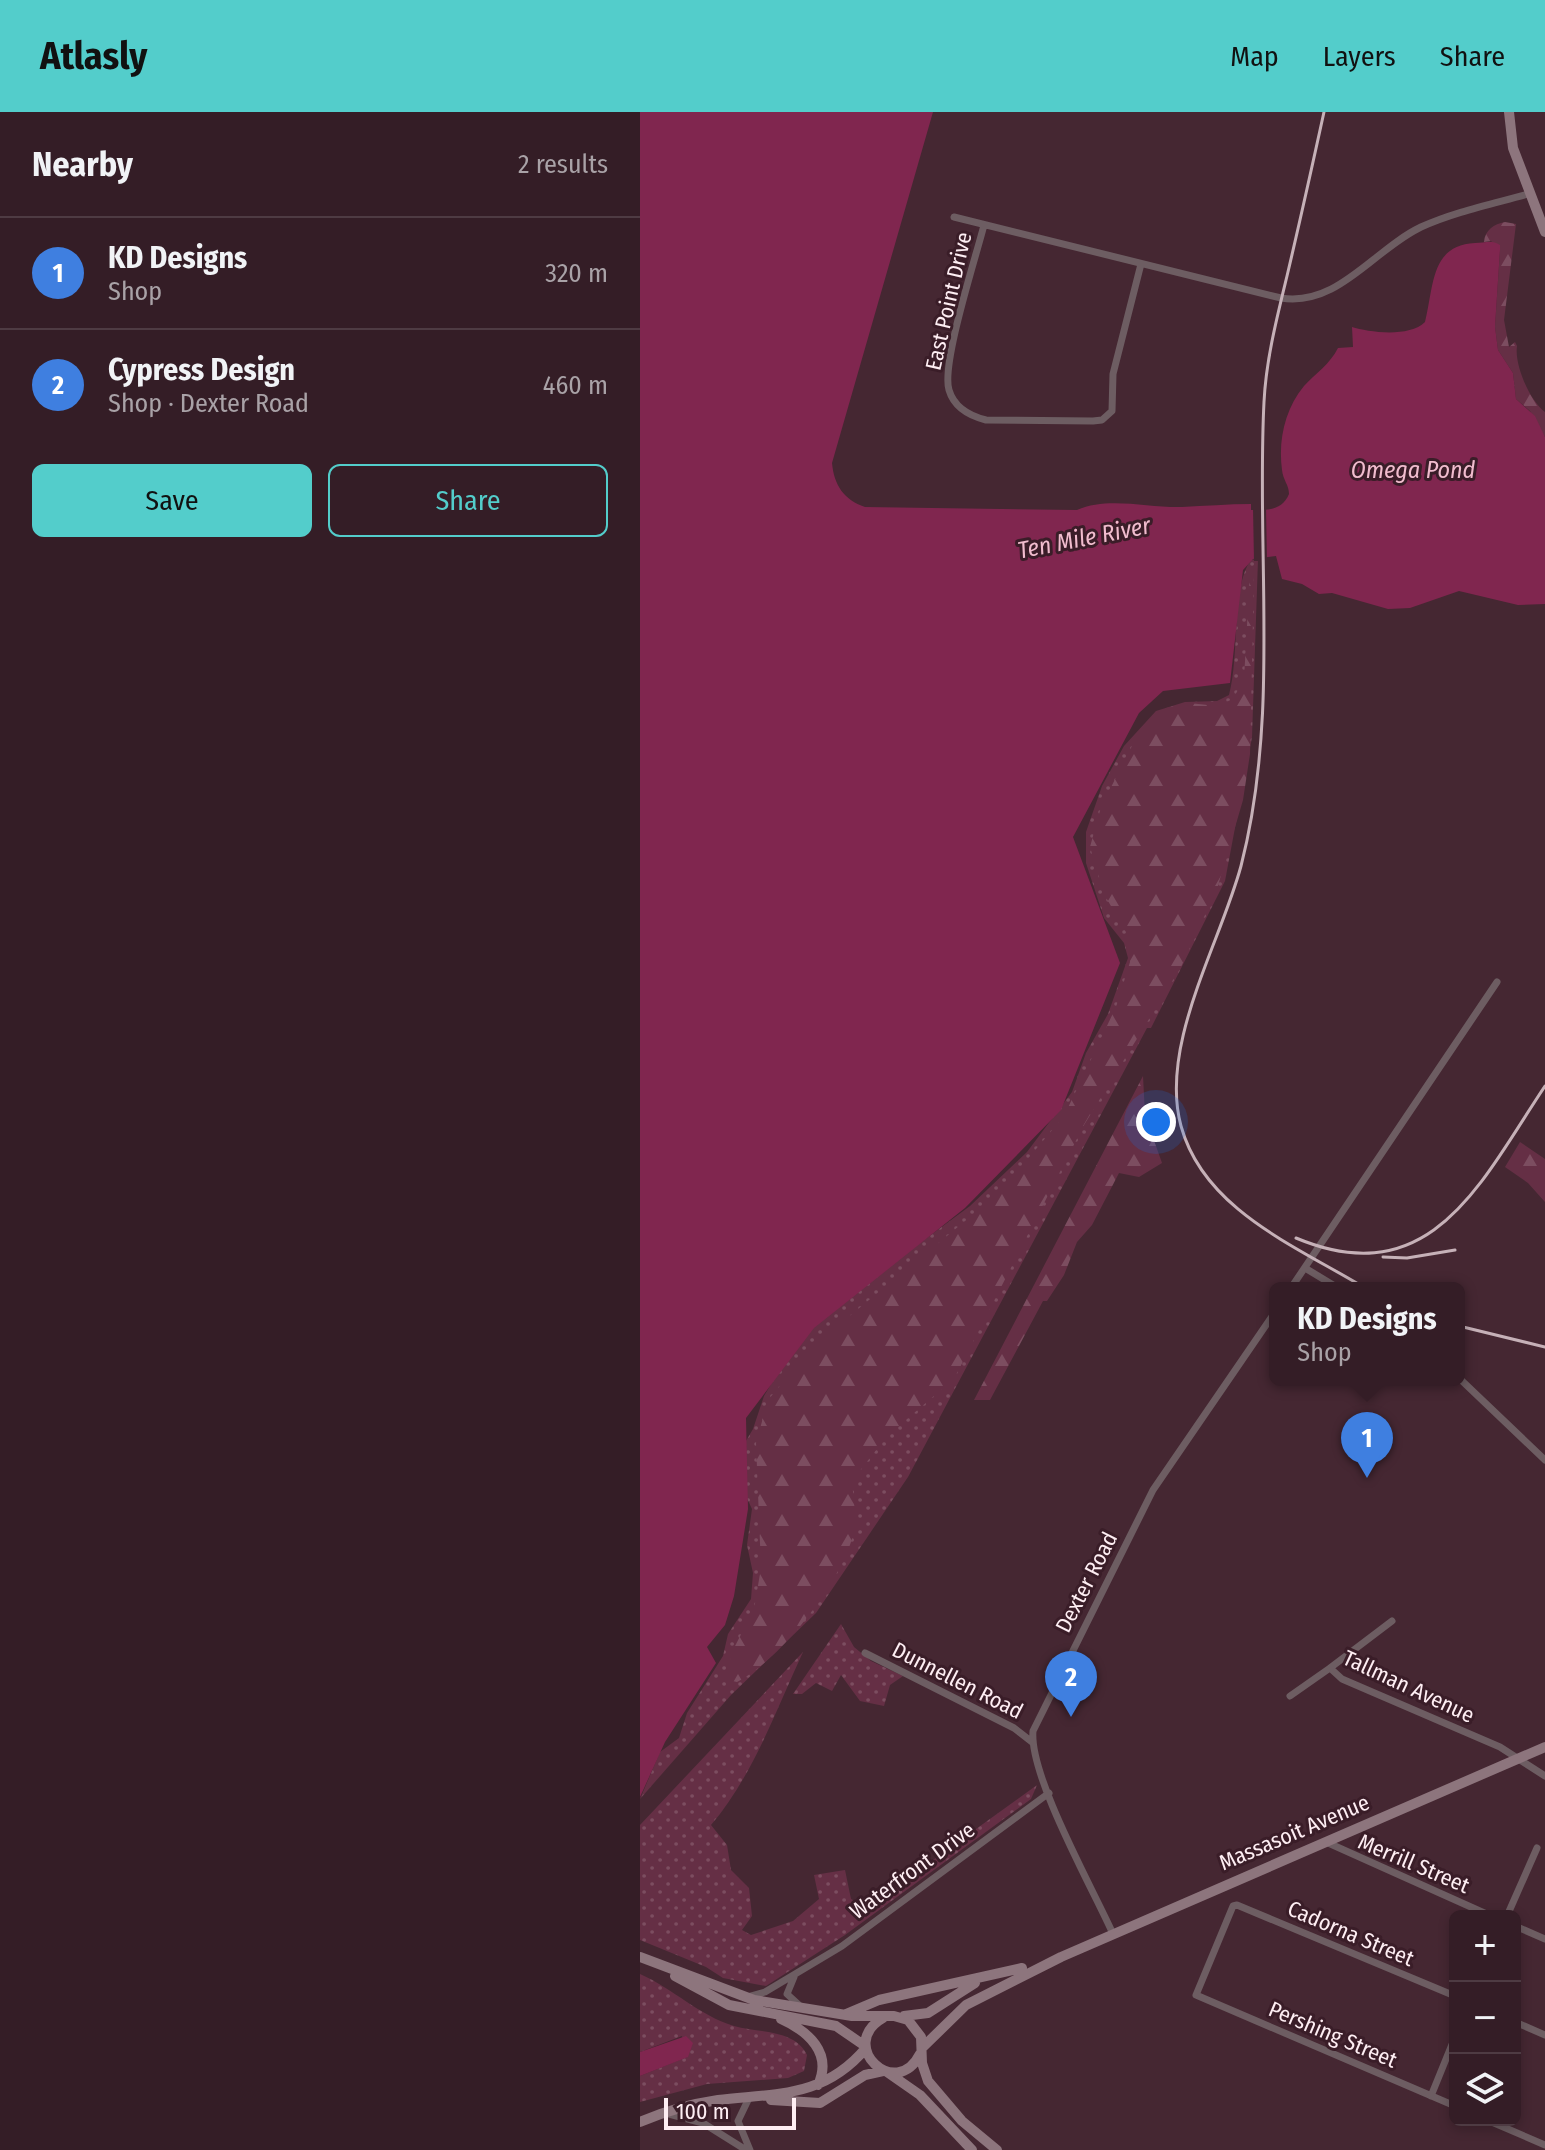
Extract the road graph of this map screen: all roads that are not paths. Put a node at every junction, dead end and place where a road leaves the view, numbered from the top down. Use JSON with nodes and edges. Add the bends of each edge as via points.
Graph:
{"nodes":[{"id":1,"x":1509,"y":112,"type":"edge"},
{"id":2,"x":1528,"y":194,"type":"junction"},
{"id":3,"x":954,"y":217,"type":"dead end"},
{"id":4,"x":984,"y":225,"type":"junction"},
{"id":5,"x":1545,"y":232,"type":"edge"},
{"id":6,"x":1141,"y":264,"type":"junction"},
{"id":7,"x":1497,"y":982,"type":"dead end"},
{"id":8,"x":1305,"y":1268,"type":"junction"},
{"id":9,"x":1295,"y":1282,"type":"edge"},
{"id":10,"x":1328,"y":1282,"type":"edge"},
{"id":11,"x":1269,"y":1321,"type":"edge"},
{"id":12,"x":1465,"y":1384,"type":"edge"},
{"id":13,"x":1545,"y":1460,"type":"edge"},
{"id":14,"x":1392,"y":1621,"type":"dead end"},
{"id":15,"x":865,"y":1653,"type":"dead end"},
{"id":16,"x":1330,"y":1668,"type":"junction"},
{"id":17,"x":1290,"y":1696,"type":"dead end"},
{"id":18,"x":1032,"y":1742,"type":"junction"},
{"id":19,"x":1545,"y":1747,"type":"edge"},
{"id":20,"x":1515,"y":1759,"type":"junction"},
{"id":21,"x":1545,"y":1776,"type":"edge"},
{"id":22,"x":1049,"y":1793,"type":"junction"},
{"id":23,"x":1324,"y":1841,"type":"junction"},
{"id":24,"x":1537,"y":1848,"type":"dead end"},
{"id":25,"x":1478,"y":1910,"type":"edge"},
{"id":26,"x":1510,"y":1910,"type":"edge"},
{"id":27,"x":1521,"y":1929,"type":"edge"},
{"id":28,"x":1113,"y":1934,"type":"junction"},
{"id":29,"x":1545,"y":1939,"type":"edge"},
{"id":30,"x":1061,"y":1957,"type":"junction"},
{"id":31,"x":645,"y":1958,"type":"edge"},
{"id":32,"x":1022,"y":1968,"type":"junction"},
{"id":33,"x":796,"y":1976,"type":"junction"},
{"id":34,"x":1449,"y":1993,"type":"edge"},
{"id":35,"x":1196,"y":1995,"type":"joint"},
{"id":36,"x":744,"y":1997,"type":"junction"},
{"id":37,"x":802,"y":2006,"type":"junction"},
{"id":38,"x":767,"y":2015,"type":"junction"},
{"id":39,"x":844,"y":2015,"type":"junction"},
{"id":40,"x":898,"y":2017,"type":"junction"},
{"id":41,"x":883,"y":2018,"type":"junction"},
{"id":42,"x":1521,"y":2025,"type":"edge"},
{"id":43,"x":1545,"y":2035,"type":"edge"},
{"id":44,"x":865,"y":2047,"type":"junction"},
{"id":45,"x":921,"y":2050,"type":"junction"},
{"id":46,"x":1449,"y":2052,"type":"edge"},
{"id":47,"x":885,"y":2071,"type":"junction"},
{"id":48,"x":818,"y":2085,"type":"junction"},
{"id":49,"x":1431,"y":2096,"type":"junction"},
{"id":50,"x":749,"y":2098,"type":"junction"},
{"id":51,"x":1449,"y":2104,"type":"edge"},
{"id":52,"x":663,"y":2113,"type":"junction"},
{"id":53,"x":640,"y":2122,"type":"edge"},
{"id":54,"x":1501,"y":2126,"type":"edge"},
{"id":55,"x":1545,"y":2145,"type":"edge"},
{"id":56,"x":748,"y":2150,"type":"edge"},
{"id":57,"x":972,"y":2150,"type":"edge"},
{"id":58,"x":997,"y":2150,"type":"edge"}],
"edges":[{"from":1,"to":2,"type":"main road","via":[[1513,148]]},
{"from":2,"to":5,"type":"main road"},
{"from":2,"to":6,"type":"street","name":"East Point Drive","via":[[1417,229],[1334,288],[1304,300]]},
{"from":3,"to":4,"type":"street","name":"East Point Drive"},
{"from":4,"to":6,"type":"street","name":"East Point Drive"},
{"from":4,"to":6,"type":"street","name":"East Point Drive","via":[[947,376],[955,401],[986,420],[1108,417],[1113,374]]},
{"from":7,"to":8,"type":"street"},
{"from":8,"to":9,"type":"street"},
{"from":8,"to":10,"type":"street"},
{"from":11,"to":18,"type":"street","name":"Dexter Road","via":[[1153,1490],[1037,1722]]},
{"from":12,"to":13,"type":"street"},
{"from":14,"to":16,"type":"street"},
{"from":15,"to":18,"type":"street","name":"Dunnellen Road"},
{"from":16,"to":17,"type":"street","name":"Tallman Avenue"},
{"from":16,"to":20,"type":"street","name":"Tallman Avenue","via":[[1342,1679],[1500,1747]]},
{"from":18,"to":22,"type":"street"},
{"from":19,"to":20,"type":"main road","name":"Massasoit Avenue"},
{"from":20,"to":21,"type":"street","name":"Tallman Avenue"},
{"from":20,"to":23,"type":"main road","name":"Massasoit Avenue"},
{"from":22,"to":28,"type":"street"},
{"from":22,"to":33,"type":"street","name":"Waterfront Drive"},
{"from":23,"to":25,"type":"street","name":"Merrill Street"},
{"from":23,"to":28,"type":"main road","name":"Massasoit Avenue"},
{"from":24,"to":26,"type":"street"},
{"from":27,"to":29,"type":"street"},
{"from":28,"to":30,"type":"main road","name":"Massasoit Avenue"},
{"from":30,"to":32,"type":"main road","name":"Massasoit Avenue"},
{"from":30,"to":45,"type":"main road","name":"Massasoit Avenue","via":[[966,2005]]},
{"from":31,"to":36,"type":"main road"},
{"from":31,"to":38,"type":"main road","via":[[721,2002]]},
{"from":32,"to":39,"type":"main road","via":[[879,2000]]},
{"from":32,"to":40,"type":"main road","name":"Massasoit Avenue","via":[[972,1985],[928,2013]]},
{"from":33,"to":36,"type":"street","name":"Waterfront Drive"},
{"from":33,"to":37,"type":"street","via":[[787,1994]]},
{"from":34,"to":35,"type":"street","name":"Cadorna Street","via":[[1233,1906]]},
{"from":35,"to":49,"type":"street","name":"Pershing Street"},
{"from":36,"to":37,"type":"main road"},
{"from":37,"to":39,"type":"main road"},
{"from":38,"to":44,"type":"main road","via":[[836,2026]]},
{"from":38,"to":48,"type":"main road","via":[[813,2040],[823,2064]]},
{"from":39,"to":41,"type":"main road"},
{"from":40,"to":41,"type":"main road"},
{"from":40,"to":45,"type":"main road","via":[[917,2029]]},
{"from":41,"to":44,"type":"main road","via":[[869,2030]]},
{"from":42,"to":43,"type":"street"},
{"from":44,"to":47,"type":"main road","via":[[872,2062]]},
{"from":44,"to":48,"type":"main road","via":[[841,2074]]},
{"from":45,"to":47,"type":"main road","via":[[906,2070]]},
{"from":45,"to":58,"type":"main road","via":[[928,2081],[962,2121]]},
{"from":46,"to":49,"type":"street"},
{"from":47,"to":50,"type":"main road","via":[[865,2075],[820,2103]]},
{"from":47,"to":57,"type":"main road","via":[[920,2095]]},
{"from":48,"to":50,"type":"main road"},
{"from":49,"to":51,"type":"street","name":"Pershing Street"},
{"from":50,"to":52,"type":"main road"},
{"from":50,"to":56,"type":"street","via":[[738,2121]]},
{"from":52,"to":53,"type":"main road"},
{"from":52,"to":56,"type":"street","via":[[703,2123]]},
{"from":54,"to":55,"type":"street"}]}
